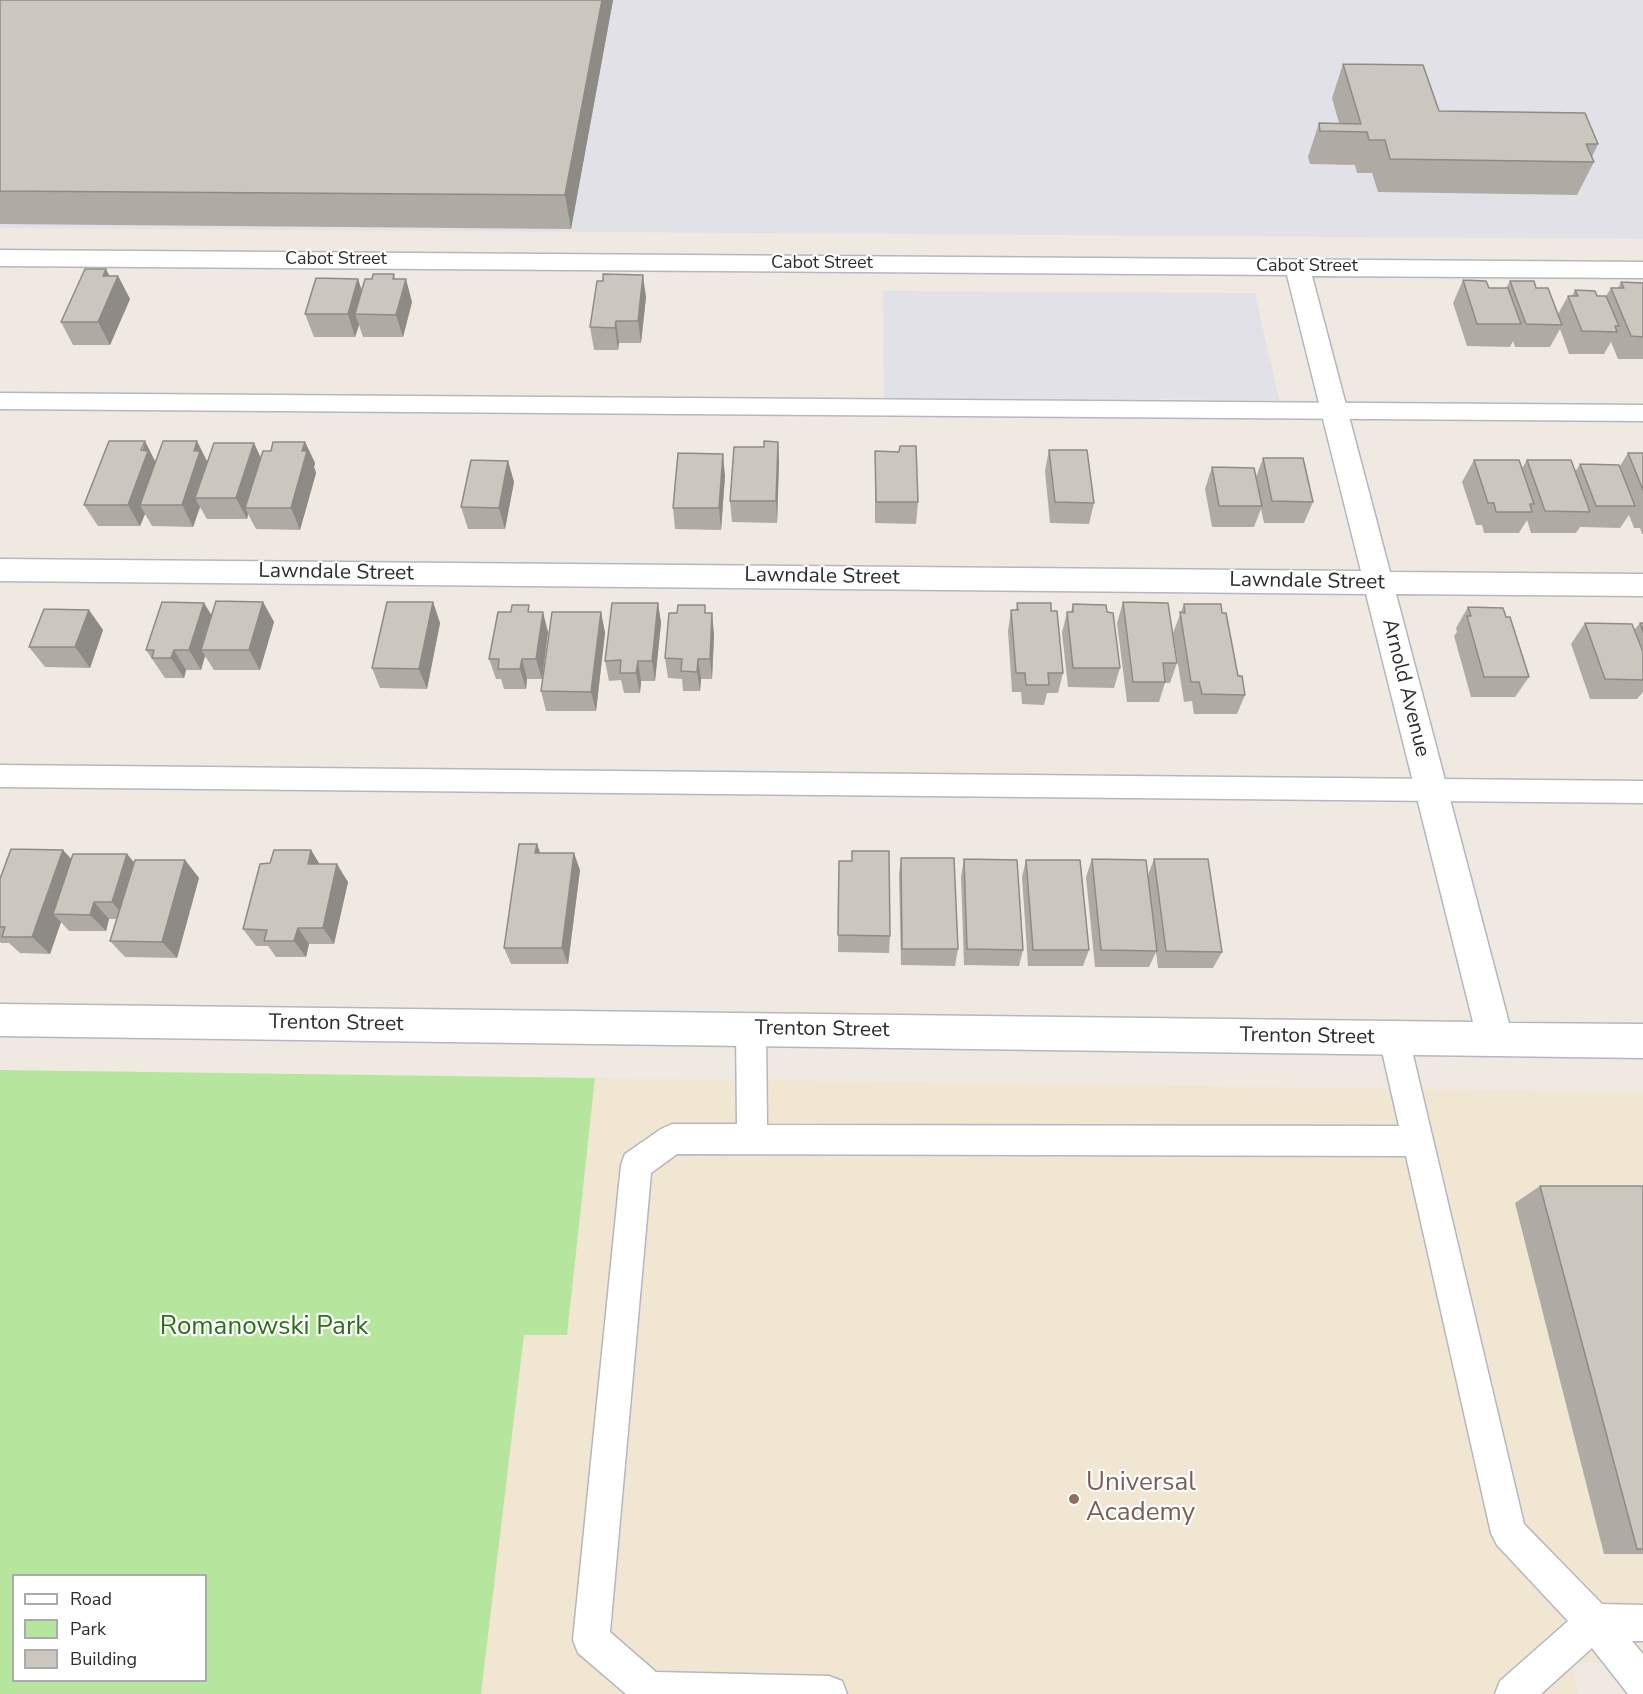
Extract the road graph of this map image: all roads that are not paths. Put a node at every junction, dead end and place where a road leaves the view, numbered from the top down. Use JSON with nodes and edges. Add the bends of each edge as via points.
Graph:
{"nodes":[{"id":1,"x":0,"y":258,"type":"edge"},
{"id":2,"x":1297,"y":267,"type":"junction"},
{"id":3,"x":1643,"y":270,"type":"edge"},
{"id":4,"x":0,"y":401,"type":"edge"},
{"id":5,"x":1334,"y":410,"type":"junction"},
{"id":6,"x":1643,"y":413,"type":"edge"},
{"id":7,"x":0,"y":570,"type":"edge"},
{"id":8,"x":1378,"y":582,"type":"junction"},
{"id":9,"x":1643,"y":585,"type":"edge"},
{"id":10,"x":0,"y":776,"type":"edge"},
{"id":11,"x":1431,"y":789,"type":"junction"},
{"id":12,"x":1643,"y":792,"type":"edge"},
{"id":13,"x":0,"y":1020,"type":"edge"},
{"id":14,"x":751,"y":1029,"type":"junction"},
{"id":15,"x":1394,"y":1038,"type":"junction"},
{"id":16,"x":1495,"y":1039,"type":"junction"},
{"id":17,"x":1643,"y":1041,"type":"edge"},
{"id":18,"x":752,"y":1139,"type":"junction"},
{"id":19,"x":1418,"y":1141,"type":"junction"},
{"id":20,"x":1594,"y":1622,"type":"junction"},
{"id":21,"x":1643,"y":1623,"type":"edge"},
{"id":22,"x":1643,"y":1683,"type":"edge"},
{"id":23,"x":829,"y":1694,"type":"edge"},
{"id":24,"x":1513,"y":1694,"type":"edge"}],
"edges":[{"from":1,"to":2,"type":"street","name":"Cabot Street"},
{"from":2,"to":3,"type":"street","name":"Cabot Street"},
{"from":2,"to":5,"type":"street","name":"Arnold Avenue"},
{"from":4,"to":5,"type":"lane"},
{"from":5,"to":6,"type":"lane"},
{"from":5,"to":8,"type":"street","name":"Arnold Avenue"},
{"from":7,"to":8,"type":"street","name":"Lawndale Street"},
{"from":8,"to":9,"type":"street","name":"Lawndale Street"},
{"from":8,"to":11,"type":"street","name":"Arnold Avenue"},
{"from":10,"to":11,"type":"lane"},
{"from":11,"to":12,"type":"lane"},
{"from":11,"to":16,"type":"street","name":"Arnold Avenue"},
{"from":13,"to":14,"type":"street","name":"Trenton Street"},
{"from":14,"to":15,"type":"street","name":"Trenton Street"},
{"from":14,"to":18,"type":"lane"},
{"from":15,"to":16,"type":"street","name":"Trenton Street"},
{"from":15,"to":19,"type":"lane"},
{"from":16,"to":17,"type":"street","name":"Trenton Street"},
{"from":18,"to":19,"type":"lane"},
{"from":18,"to":23,"type":"lane","via":[[672,1139],[636,1165],[591,1640],[649,1690]]},
{"from":19,"to":20,"type":"lane","via":[[1509,1533]]},
{"from":20,"to":21,"type":"lane"},
{"from":20,"to":22,"type":"lane"},
{"from":20,"to":24,"type":"lane"}]}
